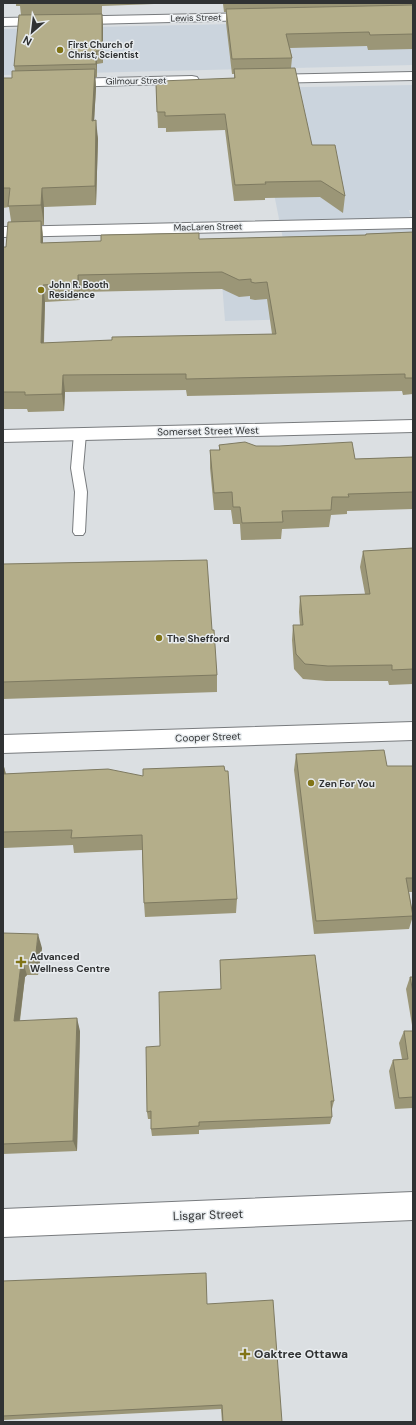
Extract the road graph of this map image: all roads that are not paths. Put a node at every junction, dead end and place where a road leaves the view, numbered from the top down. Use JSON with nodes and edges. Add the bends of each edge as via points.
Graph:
{"nodes":[{"id":1,"x":270,"y":17,"type":"edge"},
{"id":2,"x":3,"y":22,"type":"edge"},
{"id":3,"x":413,"y":76,"type":"edge"},
{"id":4,"x":254,"y":79,"type":"edge"},
{"id":5,"x":204,"y":80,"type":"edge"},
{"id":6,"x":51,"y":83,"type":"edge"},
{"id":7,"x":413,"y":223,"type":"edge"},
{"id":8,"x":3,"y":232,"type":"edge"},
{"id":9,"x":413,"y":426,"type":"edge"},
{"id":10,"x":80,"y":434,"type":"junction"},
{"id":11,"x":3,"y":436,"type":"edge"},
{"id":12,"x":79,"y":532,"type":"dead end"},
{"id":13,"x":413,"y":731,"type":"edge"},
{"id":14,"x":3,"y":744,"type":"edge"},
{"id":15,"x":413,"y":1206,"type":"edge"},
{"id":16,"x":3,"y":1223,"type":"edge"}],
"edges":[{"from":1,"to":2,"type":"street","name":"Lewis Street"},
{"from":3,"to":4,"type":"street"},
{"from":5,"to":6,"type":"street","name":"Gilmour Street"},
{"from":7,"to":8,"type":"street","name":"MacLaren Street"},
{"from":9,"to":10,"type":"street","name":"Somerset Street West"},
{"from":10,"to":11,"type":"street","name":"Somerset Street West"},
{"from":10,"to":12,"type":"lane","via":[[77,468],[81,492]]},
{"from":13,"to":14,"type":"street","name":"Cooper Street"},
{"from":15,"to":16,"type":"street","name":"Lisgar Street"}]}
